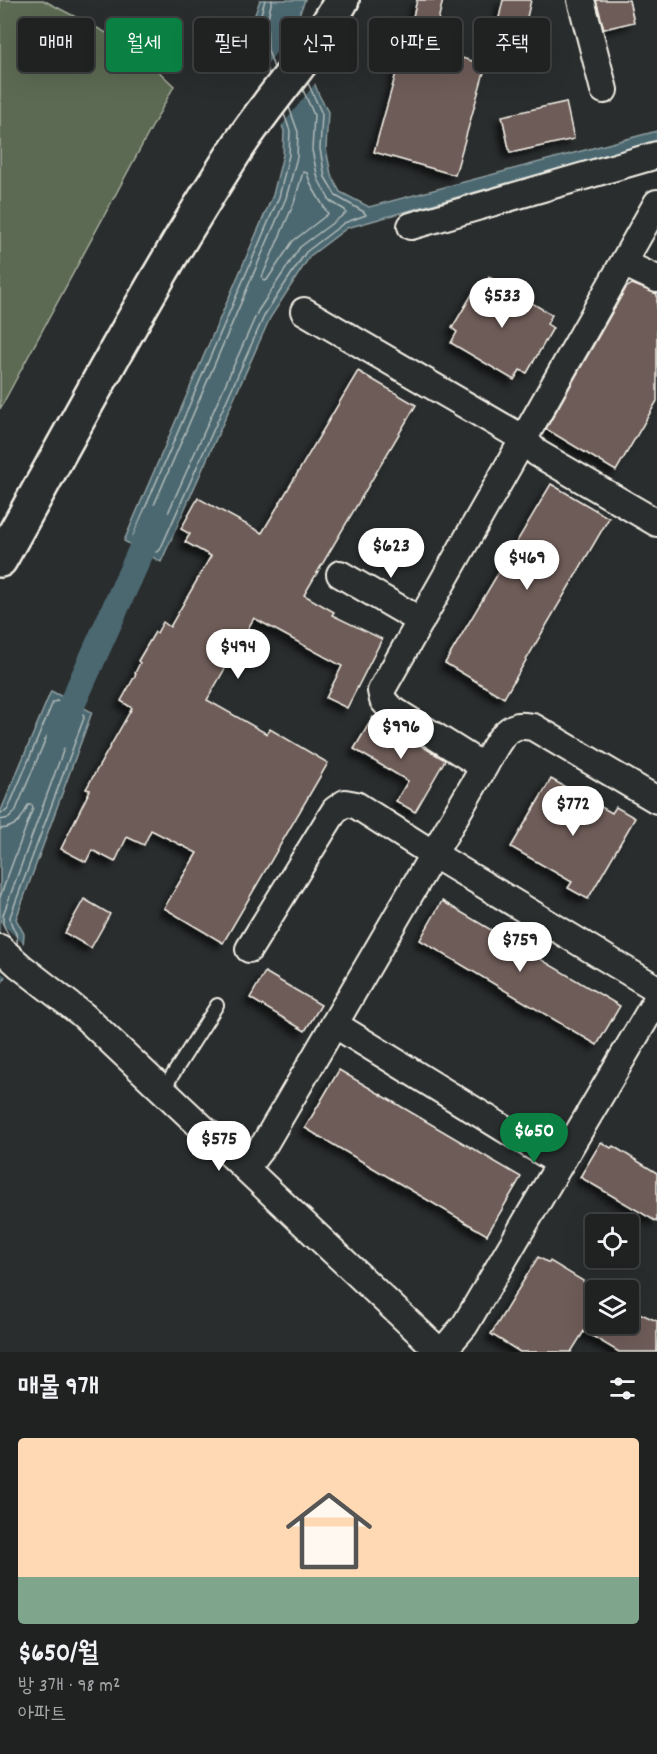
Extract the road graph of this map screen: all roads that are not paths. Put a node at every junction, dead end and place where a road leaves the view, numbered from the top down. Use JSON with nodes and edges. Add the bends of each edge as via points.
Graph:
{"nodes":[{"id":1,"x":342,"y":0,"type":"edge"},
{"id":2,"x":581,"y":0,"type":"edge"},
{"id":3,"x":604,"y":90,"type":"dead end"},
{"id":4,"x":657,"y":154,"type":"edge"},
{"id":5,"x":657,"y":203,"type":"edge"},
{"id":6,"x":411,"y":226,"type":"dead end"},
{"id":7,"x":623,"y":263,"type":"junction"},
{"id":8,"x":657,"y":279,"type":"edge"},
{"id":9,"x":304,"y":312,"type":"dead end"},
{"id":10,"x":524,"y":440,"type":"junction"},
{"id":11,"x":657,"y":523,"type":"edge"},
{"id":12,"x":0,"y":560,"type":"edge"},
{"id":13,"x":340,"y":574,"type":"dead end"},
{"id":14,"x":421,"y":621,"type":"junction"},
{"id":15,"x":484,"y":767,"type":"junction"},
{"id":16,"x":657,"y":800,"type":"edge"},
{"id":17,"x":433,"y":854,"type":"junction"},
{"id":18,"x":0,"y":948,"type":"edge"},
{"id":19,"x":249,"y":949,"type":"dead end"},
{"id":20,"x":657,"y":989,"type":"edge"},
{"id":21,"x":657,"y":999,"type":"edge"},
{"id":22,"x":217,"y":1005,"type":"dead end"},
{"id":23,"x":334,"y":1024,"type":"junction"},
{"id":24,"x":163,"y":1090,"type":"junction"},
{"id":25,"x":560,"y":1163,"type":"junction"},
{"id":26,"x":246,"y":1168,"type":"junction"},
{"id":27,"x":441,"y":1352,"type":"edge"}],
"edges":[{"from":1,"to":12,"type":"main road","via":[[197,212]]},
{"from":2,"to":3,"type":"street"},
{"from":4,"to":6,"type":"street"},
{"from":5,"to":7,"type":"street"},
{"from":7,"to":8,"type":"street"},
{"from":7,"to":10,"type":"street"},
{"from":9,"to":10,"type":"street"},
{"from":10,"to":11,"type":"street","via":[[537,453]]},
{"from":10,"to":14,"type":"street"},
{"from":13,"to":14,"type":"street"},
{"from":14,"to":15,"type":"street","via":[[381,691],[383,700]]},
{"from":15,"to":16,"type":"street","via":[[507,732],[519,726],[533,727]]},
{"from":15,"to":17,"type":"street"},
{"from":17,"to":19,"type":"street","via":[[356,805],[345,803],[335,810]]},
{"from":17,"to":20,"type":"street"},
{"from":17,"to":23,"type":"street"},
{"from":18,"to":24,"type":"street","via":[[83,1015]]},
{"from":21,"to":25,"type":"street"},
{"from":22,"to":24,"type":"lane"},
{"from":23,"to":25,"type":"street"},
{"from":23,"to":26,"type":"street","via":[[265,1143]]},
{"from":24,"to":26,"type":"street"},
{"from":25,"to":27,"type":"street","via":[[465,1325]]},
{"from":26,"to":27,"type":"street"}]}
